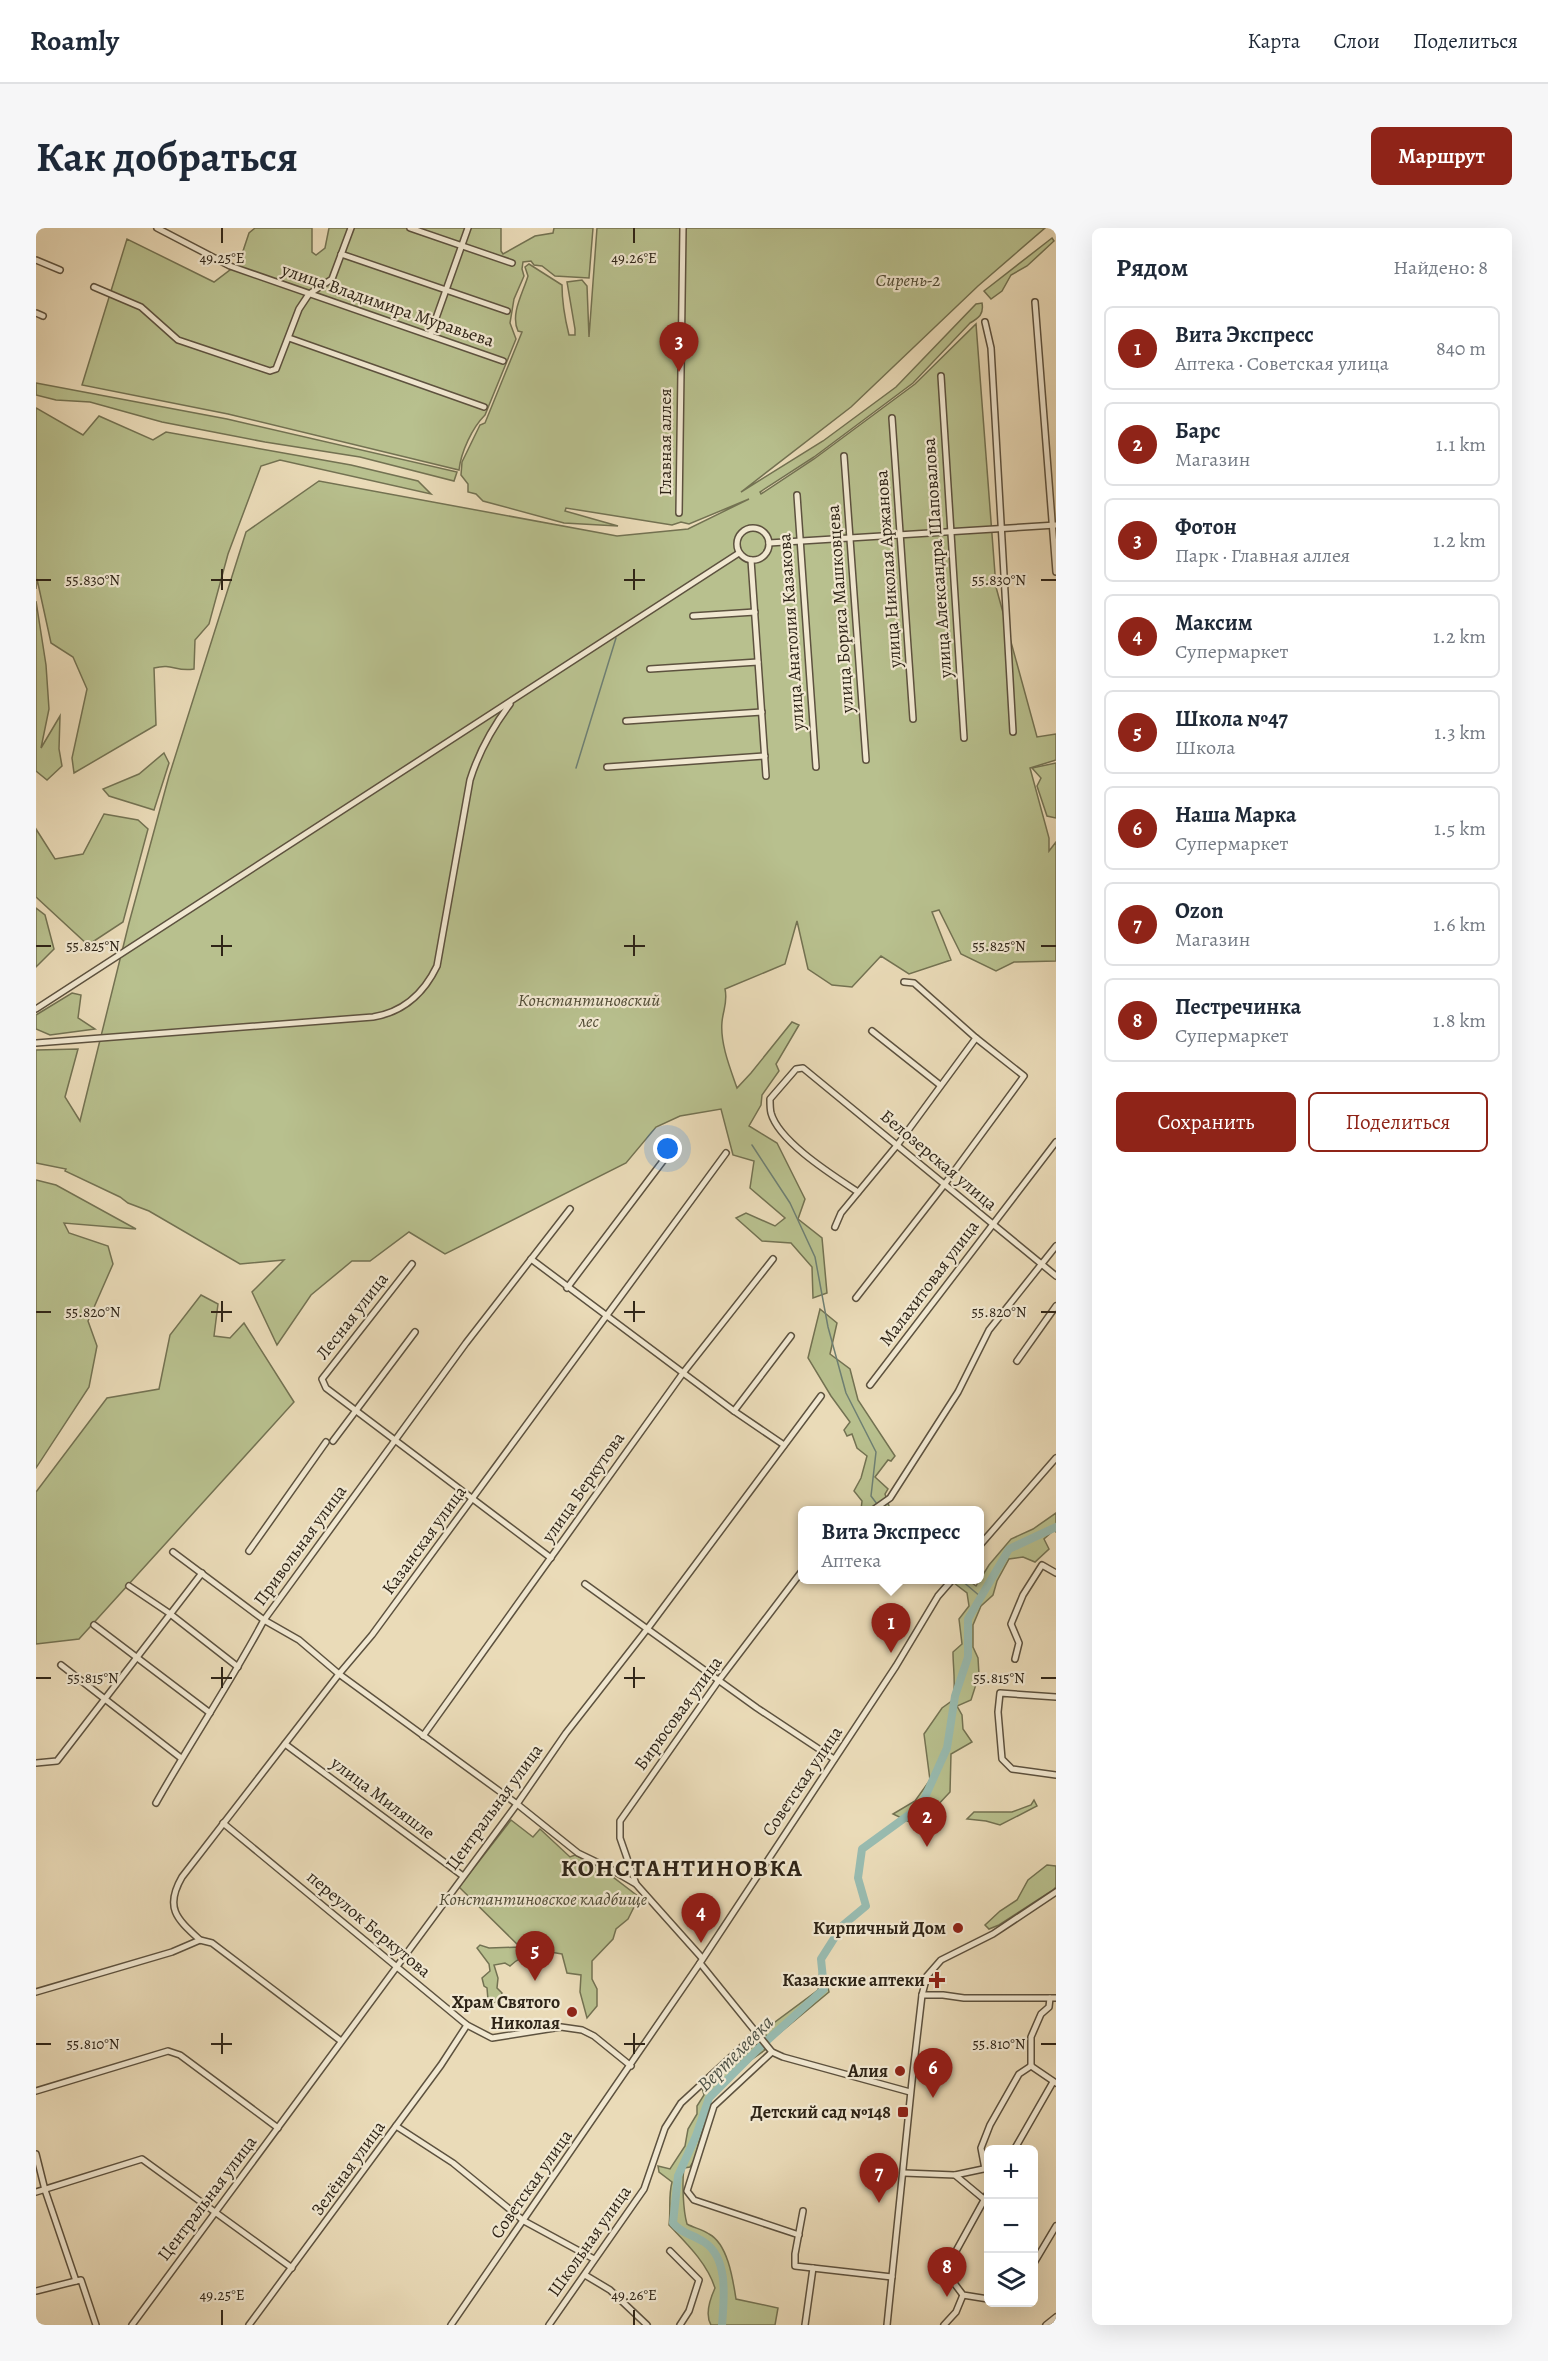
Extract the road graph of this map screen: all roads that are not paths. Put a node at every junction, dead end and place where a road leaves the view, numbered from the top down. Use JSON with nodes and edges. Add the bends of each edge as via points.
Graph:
{"nodes":[{"id":1,"x":157,"y":228,"type":"edge"},
{"id":2,"x":351,"y":228,"type":"edge"},
{"id":3,"x":410,"y":228,"type":"edge"},
{"id":4,"x":468,"y":228,"type":"edge"},
{"id":5,"x":683,"y":228,"type":"edge"},
{"id":6,"x":461,"y":245,"type":"junction"},
{"id":7,"x":341,"y":254,"type":"junction"},
{"id":8,"x":36,"y":260,"type":"edge"},
{"id":9,"x":512,"y":263,"type":"dead end"},
{"id":10,"x":60,"y":270,"type":"dead end"},
{"id":11,"x":94,"y":286,"type":"dead end"},
{"id":12,"x":446,"y":290,"type":"junction"},
{"id":13,"x":309,"y":294,"type":"junction"},
{"id":14,"x":1035,"y":302,"type":"dead end"},
{"id":15,"x":507,"y":311,"type":"dead end"},
{"id":16,"x":36,"y":313,"type":"edge"},
{"id":17,"x":43,"y":316,"type":"dead end"},
{"id":18,"x":985,"y":322,"type":"dead end"},
{"id":19,"x":430,"y":335,"type":"junction"},
{"id":20,"x":289,"y":339,"type":"junction"},
{"id":21,"x":503,"y":361,"type":"dead end"},
{"id":22,"x":941,"y":376,"type":"dead end"},
{"id":23,"x":484,"y":407,"type":"dead end"},
{"id":24,"x":892,"y":418,"type":"dead end"},
{"id":25,"x":844,"y":456,"type":"dead end"},
{"id":26,"x":796,"y":495,"type":"dead end"},
{"id":27,"x":679,"y":513,"type":"dead end"},
{"id":28,"x":1055,"y":525,"type":"edge"},
{"id":29,"x":1003,"y":528,"type":"junction"},
{"id":30,"x":951,"y":532,"type":"junction"},
{"id":31,"x":900,"y":535,"type":"junction"},
{"id":32,"x":850,"y":538,"type":"junction"},
{"id":33,"x":800,"y":541,"type":"junction"},
{"id":34,"x":769,"y":543,"type":"junction"},
{"id":35,"x":739,"y":553,"type":"junction"},
{"id":36,"x":751,"y":560,"type":"junction"},
{"id":37,"x":1056,"y":572,"type":"edge"},
{"id":38,"x":754,"y":612,"type":"junction"},
{"id":39,"x":693,"y":616,"type":"dead end"},
{"id":40,"x":758,"y":662,"type":"junction"},
{"id":41,"x":650,"y":669,"type":"dead end"},
{"id":42,"x":512,"y":701,"type":"junction"},
{"id":43,"x":762,"y":712,"type":"junction"},
{"id":44,"x":913,"y":719,"type":"dead end"},
{"id":45,"x":626,"y":721,"type":"dead end"},
{"id":46,"x":1013,"y":732,"type":"dead end"},
{"id":47,"x":964,"y":738,"type":"dead end"},
{"id":48,"x":765,"y":756,"type":"junction"},
{"id":49,"x":866,"y":760,"type":"dead end"},
{"id":50,"x":607,"y":767,"type":"dead end"},
{"id":51,"x":816,"y":767,"type":"dead end"},
{"id":52,"x":766,"y":776,"type":"dead end"},
{"id":53,"x":904,"y":982,"type":"dead end"},
{"id":54,"x":36,"y":1009,"type":"edge"},
{"id":55,"x":872,"y":1031,"type":"dead end"},
{"id":56,"x":976,"y":1038,"type":"junction"},
{"id":57,"x":36,"y":1043,"type":"edge"},
{"id":58,"x":940,"y":1084,"type":"junction"},
{"id":59,"x":1056,"y":1143,"type":"edge"},
{"id":60,"x":898,"y":1144,"type":"junction"},
{"id":61,"x":669,"y":1153,"type":"dead end"},
{"id":62,"x":726,"y":1153,"type":"dead end"},
{"id":63,"x":944,"y":1185,"type":"junction"},
{"id":64,"x":858,"y":1192,"type":"junction"},
{"id":65,"x":570,"y":1209,"type":"dead end"},
{"id":66,"x":993,"y":1224,"type":"junction"},
{"id":67,"x":835,"y":1227,"type":"dead end"},
{"id":68,"x":1056,"y":1246,"type":"edge"},
{"id":69,"x":531,"y":1258,"type":"junction"},
{"id":70,"x":772,"y":1259,"type":"dead end"},
{"id":71,"x":412,"y":1264,"type":"dead end"},
{"id":72,"x":1041,"y":1264,"type":"junction"},
{"id":73,"x":1056,"y":1276,"type":"edge"},
{"id":74,"x":567,"y":1288,"type":"junction"},
{"id":75,"x":856,"y":1298,"type":"dead end"},
{"id":76,"x":1056,"y":1306,"type":"edge"},
{"id":77,"x":606,"y":1315,"type":"junction"},
{"id":78,"x":415,"y":1332,"type":"dead end"},
{"id":79,"x":791,"y":1336,"type":"dead end"},
{"id":80,"x":1017,"y":1361,"type":"dead end"},
{"id":81,"x":683,"y":1373,"type":"junction"},
{"id":82,"x":870,"y":1385,"type":"dead end"},
{"id":83,"x":821,"y":1396,"type":"dead end"},
{"id":84,"x":734,"y":1411,"type":"junction"},
{"id":85,"x":357,"y":1412,"type":"junction"},
{"id":86,"x":396,"y":1440,"type":"junction"},
{"id":87,"x":326,"y":1442,"type":"dead end"},
{"id":88,"x":333,"y":1442,"type":"dead end"},
{"id":89,"x":784,"y":1445,"type":"junction"},
{"id":90,"x":1056,"y":1458,"type":"edge"},
{"id":91,"x":472,"y":1499,"type":"junction"},
{"id":92,"x":879,"y":1506,"type":"edge"},
{"id":93,"x":984,"y":1540,"type":"edge"},
{"id":94,"x":249,"y":1551,"type":"dead end"},
{"id":95,"x":173,"y":1552,"type":"dead end"},
{"id":96,"x":551,"y":1558,"type":"junction"},
{"id":97,"x":1056,"y":1572,"type":"edge"},
{"id":98,"x":202,"y":1573,"type":"junction"},
{"id":99,"x":798,"y":1576,"type":"edge"},
{"id":100,"x":585,"y":1584,"type":"dead end"},
{"id":101,"x":948,"y":1584,"type":"edge"},
{"id":102,"x":129,"y":1586,"type":"dead end"},
{"id":103,"x":169,"y":1613,"type":"junction"},
{"id":104,"x":264,"y":1620,"type":"junction"},
{"id":105,"x":94,"y":1625,"type":"dead end"},
{"id":106,"x":648,"y":1628,"type":"junction"},
{"id":107,"x":137,"y":1655,"type":"junction"},
{"id":108,"x":1015,"y":1659,"type":"dead end"},
{"id":109,"x":61,"y":1665,"type":"dead end"},
{"id":110,"x":238,"y":1667,"type":"junction"},
{"id":111,"x":339,"y":1674,"type":"junction"},
{"id":112,"x":719,"y":1680,"type":"junction"},
{"id":113,"x":1056,"y":1697,"type":"edge"},
{"id":114,"x":104,"y":1698,"type":"junction"},
{"id":115,"x":210,"y":1713,"type":"junction"},
{"id":116,"x":423,"y":1736,"type":"junction"},
{"id":117,"x":285,"y":1744,"type":"junction"},
{"id":118,"x":181,"y":1758,"type":"junction"},
{"id":119,"x":834,"y":1759,"type":"junction"},
{"id":120,"x":36,"y":1763,"type":"edge"},
{"id":121,"x":1056,"y":1775,"type":"edge"},
{"id":122,"x":156,"y":1803,"type":"dead end"},
{"id":123,"x":517,"y":1804,"type":"junction"},
{"id":124,"x":223,"y":1823,"type":"junction"},
{"id":125,"x":463,"y":1876,"type":"junction"},
{"id":126,"x":636,"y":1884,"type":"junction"},
{"id":127,"x":1056,"y":1892,"type":"edge"},
{"id":128,"x":200,"y":1940,"type":"junction"},
{"id":129,"x":701,"y":1961,"type":"junction"},
{"id":130,"x":396,"y":1966,"type":"junction"},
{"id":131,"x":36,"y":1992,"type":"edge"},
{"id":132,"x":922,"y":1995,"type":"junction"},
{"id":133,"x":1053,"y":1998,"type":"edge"},
{"id":134,"x":467,"y":2025,"type":"junction"},
{"id":135,"x":757,"y":2033,"type":"junction"},
{"id":136,"x":341,"y":2042,"type":"junction"},
{"id":137,"x":772,"y":2052,"type":"junction"},
{"id":138,"x":631,"y":2066,"type":"junction"},
{"id":139,"x":1031,"y":2066,"type":"junction"},
{"id":140,"x":1054,"y":2082,"type":"edge"},
{"id":141,"x":36,"y":2091,"type":"edge"},
{"id":142,"x":910,"y":2092,"type":"junction"},
{"id":143,"x":396,"y":2126,"type":"junction"},
{"id":144,"x":278,"y":2128,"type":"junction"},
{"id":145,"x":1017,"y":2145,"type":"edge"},
{"id":146,"x":36,"y":2154,"type":"edge"},
{"id":147,"x":984,"y":2158,"type":"edge"},
{"id":148,"x":984,"y":2170,"type":"edge"},
{"id":149,"x":904,"y":2173,"type":"junction"},
{"id":150,"x":956,"y":2175,"type":"junction"},
{"id":151,"x":45,"y":2190,"type":"junction"},
{"id":152,"x":36,"y":2192,"type":"edge"},
{"id":153,"x":984,"y":2199,"type":"edge"},
{"id":154,"x":984,"y":2202,"type":"edge"},
{"id":155,"x":803,"y":2211,"type":"dead end"},
{"id":156,"x":216,"y":2212,"type":"junction"},
{"id":157,"x":524,"y":2221,"type":"junction"},
{"id":158,"x":1056,"y":2226,"type":"edge"},
{"id":159,"x":799,"y":2235,"type":"junction"},
{"id":160,"x":670,"y":2251,"type":"dead end"},
{"id":161,"x":1038,"y":2256,"type":"edge"},
{"id":162,"x":594,"y":2259,"type":"junction"},
{"id":163,"x":292,"y":2268,"type":"junction"},
{"id":164,"x":813,"y":2268,"type":"junction"},
{"id":165,"x":585,"y":2275,"type":"junction"},
{"id":166,"x":892,"y":2277,"type":"junction"},
{"id":167,"x":76,"y":2281,"type":"junction"},
{"id":168,"x":36,"y":2291,"type":"edge"},
{"id":169,"x":963,"y":2295,"type":"junction"},
{"id":170,"x":984,"y":2298,"type":"edge"},
{"id":171,"x":1056,"y":2317,"type":"edge"},
{"id":172,"x":96,"y":2325,"type":"edge"},
{"id":173,"x":132,"y":2325,"type":"edge"},
{"id":174,"x":249,"y":2325,"type":"edge"},
{"id":175,"x":451,"y":2325,"type":"edge"},
{"id":176,"x":549,"y":2325,"type":"edge"},
{"id":177,"x":647,"y":2325,"type":"edge"},
{"id":178,"x":680,"y":2325,"type":"edge"},
{"id":179,"x":805,"y":2325,"type":"edge"},
{"id":180,"x":886,"y":2325,"type":"edge"},
{"id":181,"x":944,"y":2325,"type":"edge"},
{"id":182,"x":1046,"y":2325,"type":"edge"}],
"edges":[{"from":1,"to":13,"type":"street","name":"улица Владимира Муравьева","via":[[230,266]]},
{"from":2,"to":7,"type":"street"},
{"from":3,"to":6,"type":"street"},
{"from":4,"to":6,"type":"street"},
{"from":5,"to":27,"type":"street","name":"Главная аллея"},
{"from":6,"to":9,"type":"street"},
{"from":6,"to":12,"type":"street"},
{"from":7,"to":12,"type":"street"},
{"from":7,"to":13,"type":"street","via":[[332,279]]},
{"from":8,"to":10,"type":"street"},
{"from":11,"to":20,"type":"street","via":[[141,308],[178,340],[270,371],[276,369]]},
{"from":12,"to":15,"type":"street"},
{"from":12,"to":19,"type":"street"},
{"from":13,"to":19,"type":"street","name":"улица Владимира Муравьева"},
{"from":13,"to":20,"type":"street","via":[[299,309]]},
{"from":14,"to":28,"type":"street"},
{"from":16,"to":17,"type":"street"},
{"from":18,"to":29,"type":"street","via":[[991,348]]},
{"from":19,"to":21,"type":"street","name":"улица Владимира Муравьева"},
{"from":20,"to":23,"type":"street"},
{"from":22,"to":30,"type":"street","name":"улица Александра Шаповалова"},
{"from":24,"to":31,"type":"street","name":"улица Николая Аржанова"},
{"from":25,"to":32,"type":"street","name":"улица Бориса Машковцева"},
{"from":26,"to":33,"type":"street","name":"улица Анатолия Казакова"},
{"from":28,"to":29,"type":"street"},
{"from":28,"to":37,"type":"street"},
{"from":29,"to":30,"type":"street"},
{"from":29,"to":46,"type":"street"},
{"from":30,"to":31,"type":"street"},
{"from":30,"to":47,"type":"street","name":"улица Александра Шаповалова"},
{"from":31,"to":32,"type":"street"},
{"from":31,"to":44,"type":"street","name":"улица Николая Аржанова"},
{"from":32,"to":33,"type":"street"},
{"from":32,"to":49,"type":"street","name":"улица Бориса Машковцева"},
{"from":33,"to":34,"type":"street"},
{"from":33,"to":51,"type":"street","name":"улица Анатолия Казакова"},
{"from":34,"to":35,"type":"street","via":[[765,533],[757,528],[747,529],[737,539]]},
{"from":34,"to":36,"type":"street","via":[[763,557]]},
{"from":35,"to":36,"type":"street"},
{"from":35,"to":42,"type":"street"},
{"from":36,"to":38,"type":"street"},
{"from":38,"to":39,"type":"street"},
{"from":38,"to":40,"type":"street"},
{"from":40,"to":41,"type":"street"},
{"from":40,"to":43,"type":"street"},
{"from":42,"to":54,"type":"street"},
{"from":42,"to":57,"type":"street","via":[[477,757],[436,966],[408,1005],[374,1017]]},
{"from":43,"to":45,"type":"street"},
{"from":43,"to":48,"type":"street"},
{"from":48,"to":50,"type":"street"},
{"from":48,"to":52,"type":"street"},
{"from":53,"to":56,"type":"street","via":[[914,983]]},
{"from":55,"to":58,"type":"street"},
{"from":56,"to":58,"type":"street"},
{"from":56,"to":63,"type":"street","via":[[1024,1076]]},
{"from":58,"to":60,"type":"street"},
{"from":59,"to":66,"type":"street","name":"Малахитовая улица"},
{"from":60,"to":63,"type":"street","name":"Белозерская улица"},
{"from":60,"to":64,"type":"street"},
{"from":60,"to":64,"type":"street","name":"Белозерская улица","via":[[803,1068],[796,1069],[770,1099],[771,1114],[785,1136]]},
{"from":61,"to":74,"type":"street"},
{"from":62,"to":77,"type":"street","name":"Казанская улица"},
{"from":63,"to":66,"type":"street","name":"Белозерская улица"},
{"from":63,"to":75,"type":"street"},
{"from":64,"to":67,"type":"street"},
{"from":65,"to":69,"type":"street","name":"Привольная улица"},
{"from":66,"to":72,"type":"street","name":"Белозерская улица"},
{"from":66,"to":82,"type":"street","name":"Малахитовая улица"},
{"from":68,"to":72,"type":"street"},
{"from":69,"to":74,"type":"street"},
{"from":69,"to":86,"type":"street","name":"Привольная улица"},
{"from":70,"to":81,"type":"street","name":"улица Беркутова"},
{"from":71,"to":85,"type":"street","name":"Лесная улица","via":[[322,1379],[326,1388]]},
{"from":72,"to":73,"type":"street","name":"Белозерская улица"},
{"from":72,"to":92,"type":"street","via":[[989,1330],[958,1392],[890,1498]]},
{"from":74,"to":77,"type":"street"},
{"from":76,"to":80,"type":"street"},
{"from":77,"to":81,"type":"street"},
{"from":77,"to":91,"type":"street","name":"Казанская улица"},
{"from":78,"to":85,"type":"street"},
{"from":79,"to":84,"type":"street"},
{"from":81,"to":84,"type":"street"},
{"from":81,"to":96,"type":"street","name":"улица Беркутова"},
{"from":83,"to":89,"type":"street","name":"Центральная улица"},
{"from":84,"to":89,"type":"street"},
{"from":85,"to":86,"type":"street"},
{"from":85,"to":88,"type":"street"},
{"from":86,"to":91,"type":"street"},
{"from":86,"to":104,"type":"street","name":"Привольная улица"},
{"from":87,"to":94,"type":"street"},
{"from":89,"to":106,"type":"street","name":"Центральная улица"},
{"from":90,"to":93,"type":"street"},
{"from":91,"to":96,"type":"street"},
{"from":91,"to":111,"type":"street","name":"Казанская улица"},
{"from":95,"to":98,"type":"street"},
{"from":96,"to":116,"type":"street","name":"улица Беркутова"},
{"from":97,"to":108,"type":"street","via":[[1042,1565],[1023,1595],[1011,1624],[1019,1643]]},
{"from":98,"to":103,"type":"street"},
{"from":98,"to":104,"type":"street"},
{"from":99,"to":112,"type":"street","name":"Бирюсовая улица"},
{"from":100,"to":106,"type":"street"},
{"from":101,"to":119,"type":"street","name":"Советская улица"},
{"from":102,"to":103,"type":"street"},
{"from":103,"to":107,"type":"street"},
{"from":103,"to":110,"type":"street"},
{"from":104,"to":110,"type":"street"},
{"from":104,"to":111,"type":"street","name":"Привольная улица","via":[[299,1640]]},
{"from":105,"to":107,"type":"street"},
{"from":106,"to":112,"type":"street"},
{"from":106,"to":123,"type":"street","name":"Центральная улица","via":[[566,1733]]},
{"from":107,"to":114,"type":"street"},
{"from":107,"to":115,"type":"street"},
{"from":109,"to":114,"type":"street"},
{"from":110,"to":115,"type":"street"},
{"from":111,"to":116,"type":"street","name":"Привольная улица"},
{"from":111,"to":117,"type":"street","name":"Казанская улица"},
{"from":112,"to":119,"type":"street"},
{"from":112,"to":126,"type":"street","name":"Бирюсовая улица","via":[[620,1821],[620,1838]]},
{"from":113,"to":121,"type":"street","via":[[1000,1693],[998,1712],[1002,1760],[1012,1769]]},
{"from":114,"to":118,"type":"street"},
{"from":114,"to":120,"type":"street","via":[[57,1761]]},
{"from":115,"to":118,"type":"street"},
{"from":116,"to":123,"type":"street","name":"Привольная улица"},
{"from":117,"to":124,"type":"street","name":"Казанская улица"},
{"from":117,"to":125,"type":"street","name":"улица Миляшле"},
{"from":118,"to":122,"type":"street"},
{"from":119,"to":129,"type":"street","name":"Советская улица"},
{"from":123,"to":125,"type":"street","name":"Центральная улица"},
{"from":123,"to":126,"type":"street","name":"Привольная улица","via":[[578,1854]]},
{"from":124,"to":128,"type":"street","name":"Казанская улица","via":[[182,1877],[172,1907],[176,1917]]},
{"from":124,"to":130,"type":"street","name":"переулок Беркутова"},
{"from":125,"to":130,"type":"street","name":"Центральная улица"},
{"from":126,"to":129,"type":"street"},
{"from":127,"to":132,"type":"street","via":[[993,1934],[941,1960],[927,1976]]},
{"from":128,"to":131,"type":"street"},
{"from":128,"to":136,"type":"street","via":[[212,1943]]},
{"from":129,"to":135,"type":"street"},
{"from":129,"to":138,"type":"street","name":"Советская улица"},
{"from":130,"to":134,"type":"street","name":"переулок Беркутова"},
{"from":130,"to":136,"type":"street","name":"Центральная улица"},
{"from":132,"to":133,"type":"street"},
{"from":132,"to":142,"type":"street"},
{"from":133,"to":139,"type":"street","via":[[1031,2037]]},
{"from":134,"to":138,"type":"street","name":"переулок Беркутова","via":[[492,2038],[561,2027],[582,2030]]},
{"from":134,"to":143,"type":"street","name":"Зелёная улица"},
{"from":135,"to":137,"type":"street"},
{"from":135,"to":162,"type":"street","name":"Школьная улица","via":[[681,2103],[665,2128],[644,2189]]},
{"from":136,"to":144,"type":"street","name":"Центральная улица"},
{"from":137,"to":142,"type":"street"},
{"from":137,"to":159,"type":"street","via":[[714,2106],[687,2192],[694,2200]]},
{"from":138,"to":157,"type":"street","name":"Советская улица"},
{"from":139,"to":140,"type":"street"},
{"from":139,"to":147,"type":"street","via":[[1019,2074],[990,2125],[981,2148]]},
{"from":140,"to":145,"type":"street"},
{"from":141,"to":144,"type":"street","via":[[168,2051],[180,2055]]},
{"from":142,"to":149,"type":"street"},
{"from":143,"to":157,"type":"street","via":[[453,2163]]},
{"from":143,"to":163,"type":"street","name":"Зелёная улица"},
{"from":144,"to":156,"type":"street","name":"Центральная улица"},
{"from":146,"to":151,"type":"street"},
{"from":148,"to":150,"type":"street"},
{"from":149,"to":150,"type":"street"},
{"from":149,"to":166,"type":"street"},
{"from":150,"to":153,"type":"street"},
{"from":151,"to":152,"type":"street"},
{"from":151,"to":156,"type":"street","via":[[142,2159]]},
{"from":151,"to":167,"type":"street"},
{"from":154,"to":169,"type":"street","via":[[945,2271]]},
{"from":155,"to":159,"type":"street"},
{"from":156,"to":163,"type":"street"},
{"from":156,"to":173,"type":"street","name":"Центральная улица"},
{"from":157,"to":162,"type":"street"},
{"from":157,"to":175,"type":"street","name":"Советская улица"},
{"from":158,"to":161,"type":"street"},
{"from":159,"to":164,"type":"street","via":[[795,2266]]},
{"from":160,"to":178,"type":"street","via":[[699,2280]]},
{"from":162,"to":165,"type":"street","name":"Школьная улица"},
{"from":163,"to":174,"type":"street","name":"Зелёная улица"},
{"from":164,"to":166,"type":"street"},
{"from":164,"to":179,"type":"street"},
{"from":165,"to":176,"type":"street","name":"Школьная улица"},
{"from":165,"to":177,"type":"street","via":[[610,2290]]},
{"from":166,"to":180,"type":"street"},
{"from":167,"to":168,"type":"street"},
{"from":167,"to":172,"type":"street","via":[[81,2280]]},
{"from":169,"to":170,"type":"street"},
{"from":169,"to":181,"type":"street","via":[[956,2312]]},
{"from":171,"to":182,"type":"street"}]}
